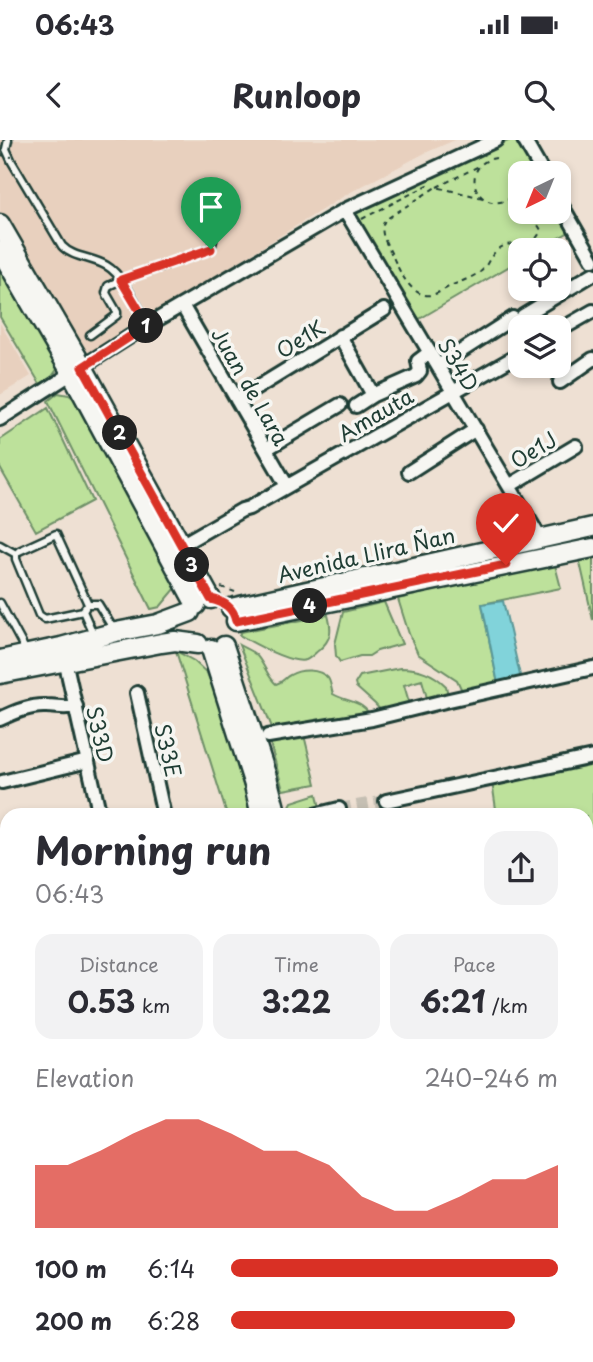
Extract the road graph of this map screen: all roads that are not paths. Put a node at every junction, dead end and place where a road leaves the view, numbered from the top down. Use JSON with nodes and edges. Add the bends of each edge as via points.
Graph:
{"nodes":[{"id":1,"x":8,"y":140,"type":"edge"},
{"id":2,"x":496,"y":140,"type":"edge"},
{"id":3,"x":524,"y":140,"type":"edge"},
{"id":4,"x":536,"y":161,"type":"edge"},
{"id":5,"x":192,"y":202,"type":"dead end"},
{"id":6,"x":345,"y":210,"type":"junction"},
{"id":7,"x":571,"y":222,"type":"edge"},
{"id":8,"x":0,"y":224,"type":"edge"},
{"id":9,"x":0,"y":250,"type":"edge"},
{"id":10,"x":593,"y":260,"type":"edge"},
{"id":11,"x":593,"y":274,"type":"edge"},
{"id":12,"x":121,"y":280,"type":"junction"},
{"id":13,"x":182,"y":304,"type":"junction"},
{"id":14,"x":384,"y":310,"type":"dead end"},
{"id":15,"x":593,"y":312,"type":"edge"},
{"id":16,"x":571,"y":324,"type":"edge"},
{"id":17,"x":148,"y":325,"type":"junction"},
{"id":18,"x":90,"y":335,"type":"dead end"},
{"id":19,"x":340,"y":336,"type":"junction"},
{"id":20,"x":430,"y":352,"type":"junction"},
{"id":21,"x":593,"y":359,"type":"edge"},
{"id":22,"x":508,"y":361,"type":"edge"},
{"id":23,"x":438,"y":366,"type":"junction"},
{"id":24,"x":78,"y":370,"type":"junction"},
{"id":25,"x":560,"y":382,"type":"dead end"},
{"id":26,"x":453,"y":392,"type":"junction"},
{"id":27,"x":373,"y":395,"type":"junction"},
{"id":28,"x":237,"y":400,"type":"junction"},
{"id":29,"x":340,"y":405,"type":"dead end"},
{"id":30,"x":356,"y":406,"type":"dead end"},
{"id":31,"x":0,"y":419,"type":"edge"},
{"id":32,"x":476,"y":429,"type":"junction"},
{"id":33,"x":576,"y":446,"type":"dead end"},
{"id":34,"x":265,"y":449,"type":"junction"},
{"id":35,"x":409,"y":472,"type":"dead end"},
{"id":36,"x":287,"y":486,"type":"junction"},
{"id":37,"x":509,"y":486,"type":"junction"},
{"id":38,"x":593,"y":527,"type":"edge"},
{"id":39,"x":540,"y":538,"type":"junction"},
{"id":40,"x":0,"y":545,"type":"edge"},
{"id":41,"x":181,"y":545,"type":"junction"},
{"id":42,"x":593,"y":548,"type":"edge"},
{"id":43,"x":16,"y":554,"type":"junction"},
{"id":44,"x":0,"y":603,"type":"edge"},
{"id":45,"x":88,"y":604,"type":"junction"},
{"id":46,"x":199,"y":605,"type":"junction"},
{"id":47,"x":83,"y":611,"type":"junction"},
{"id":48,"x":234,"y":615,"type":"junction"},
{"id":49,"x":116,"y":632,"type":"junction"},
{"id":50,"x":95,"y":638,"type":"junction"},
{"id":51,"x":211,"y":646,"type":"junction"},
{"id":52,"x":28,"y":654,"type":"junction"},
{"id":53,"x":0,"y":660,"type":"edge"},
{"id":54,"x":65,"y":660,"type":"junction"},
{"id":55,"x":593,"y":668,"type":"edge"},
{"id":56,"x":0,"y":674,"type":"edge"},
{"id":57,"x":137,"y":693,"type":"dead end"},
{"id":58,"x":76,"y":706,"type":"junction"},
{"id":59,"x":0,"y":719,"type":"edge"},
{"id":60,"x":268,"y":736,"type":"dead end"},
{"id":61,"x":593,"y":757,"type":"edge"},
{"id":62,"x":88,"y":761,"type":"junction"},
{"id":63,"x":2,"y":782,"type":"dead end"},
{"id":64,"x":386,"y":801,"type":"tunnel mouth"},
{"id":65,"x":98,"y":808,"type":"edge"},
{"id":66,"x":162,"y":808,"type":"edge"},
{"id":67,"x":259,"y":808,"type":"edge"},
{"id":68,"x":275,"y":808,"type":"edge"}],
"edges":[{"from":1,"to":12,"type":"lane","via":[[6,149],[12,162],[62,246],[110,267]]},
{"from":2,"to":6,"type":"street"},
{"from":3,"to":4,"type":"street"},
{"from":5,"to":12,"type":"lane","via":[[213,242],[211,249]]},
{"from":6,"to":13,"type":"street"},
{"from":6,"to":20,"type":"street","name":"S34D"},
{"from":7,"to":10,"type":"street"},
{"from":8,"to":24,"type":"main road"},
{"from":9,"to":24,"type":"main road"},
{"from":11,"to":23,"type":"street"},
{"from":12,"to":17,"type":"lane"},
{"from":12,"to":18,"type":"lane","via":[[106,289],[117,315]]},
{"from":13,"to":17,"type":"street"},
{"from":13,"to":28,"type":"street","name":"Juan de Lara"},
{"from":14,"to":19,"type":"street","name":"Oe1K"},
{"from":15,"to":16,"type":"street"},
{"from":17,"to":24,"type":"street"},
{"from":19,"to":27,"type":"street"},
{"from":19,"to":28,"type":"street","name":"Oe1K"},
{"from":20,"to":23,"type":"street","name":"S34D"},
{"from":20,"to":27,"type":"street","via":[[418,361],[416,376]]},
{"from":21,"to":25,"type":"street"},
{"from":22,"to":26,"type":"street","name":"Amauta"},
{"from":23,"to":26,"type":"street","name":"S34D"},
{"from":24,"to":31,"type":"street"},
{"from":24,"to":41,"type":"main road"},
{"from":24,"to":46,"type":"main road"},
{"from":26,"to":32,"type":"street","name":"S34D"},
{"from":26,"to":36,"type":"street","name":"Amauta"},
{"from":27,"to":30,"type":"street"},
{"from":28,"to":34,"type":"street","name":"Juan de Lara"},
{"from":29,"to":34,"type":"street"},
{"from":32,"to":35,"type":"street"},
{"from":32,"to":37,"type":"street","name":"S34D"},
{"from":33,"to":37,"type":"street","name":"Oe1J"},
{"from":34,"to":36,"type":"street","name":"Juan de Lara"},
{"from":36,"to":41,"type":"street","name":"Amauta"},
{"from":37,"to":39,"type":"street","name":"S34D"},
{"from":38,"to":39,"type":"main road","name":"Avenida Llira Ñan"},
{"from":39,"to":48,"type":"main road","name":"Avenida Llira Ñan"},
{"from":40,"to":43,"type":"lane"},
{"from":41,"to":46,"type":"main road"},
{"from":42,"to":48,"type":"main road","name":"Avenida Llira Ñan"},
{"from":43,"to":45,"type":"lane","via":[[56,534]]},
{"from":43,"to":47,"type":"lane","via":[[41,618]]},
{"from":44,"to":52,"type":"lane"},
{"from":45,"to":47,"type":"lane"},
{"from":45,"to":49,"type":"lane","via":[[98,604]]},
{"from":46,"to":48,"type":"main road","via":[[222,601]]},
{"from":46,"to":49,"type":"main road","via":[[158,624]]},
{"from":46,"to":51,"type":"main road","via":[[188,620],[188,629],[192,638]]},
{"from":47,"to":50,"type":"lane"},
{"from":48,"to":51,"type":"main road","via":[[236,631],[231,639]]},
{"from":49,"to":50,"type":"main road"},
{"from":50,"to":52,"type":"main road"},
{"from":51,"to":54,"type":"main road","via":[[168,642]]},
{"from":51,"to":67,"type":"main road"},
{"from":51,"to":68,"type":"main road","via":[[267,777]]},
{"from":52,"to":53,"type":"main road"},
{"from":54,"to":56,"type":"main road"},
{"from":54,"to":58,"type":"street","name":"S33D"},
{"from":55,"to":60,"type":"street","via":[[372,719]]},
{"from":57,"to":66,"type":"street","name":"S33E"},
{"from":58,"to":59,"type":"street","via":[[36,706]]},
{"from":58,"to":62,"type":"street","name":"S33D"},
{"from":61,"to":64,"type":"street"},
{"from":62,"to":63,"type":"street"},
{"from":62,"to":65,"type":"street","name":"S33D"}]}
